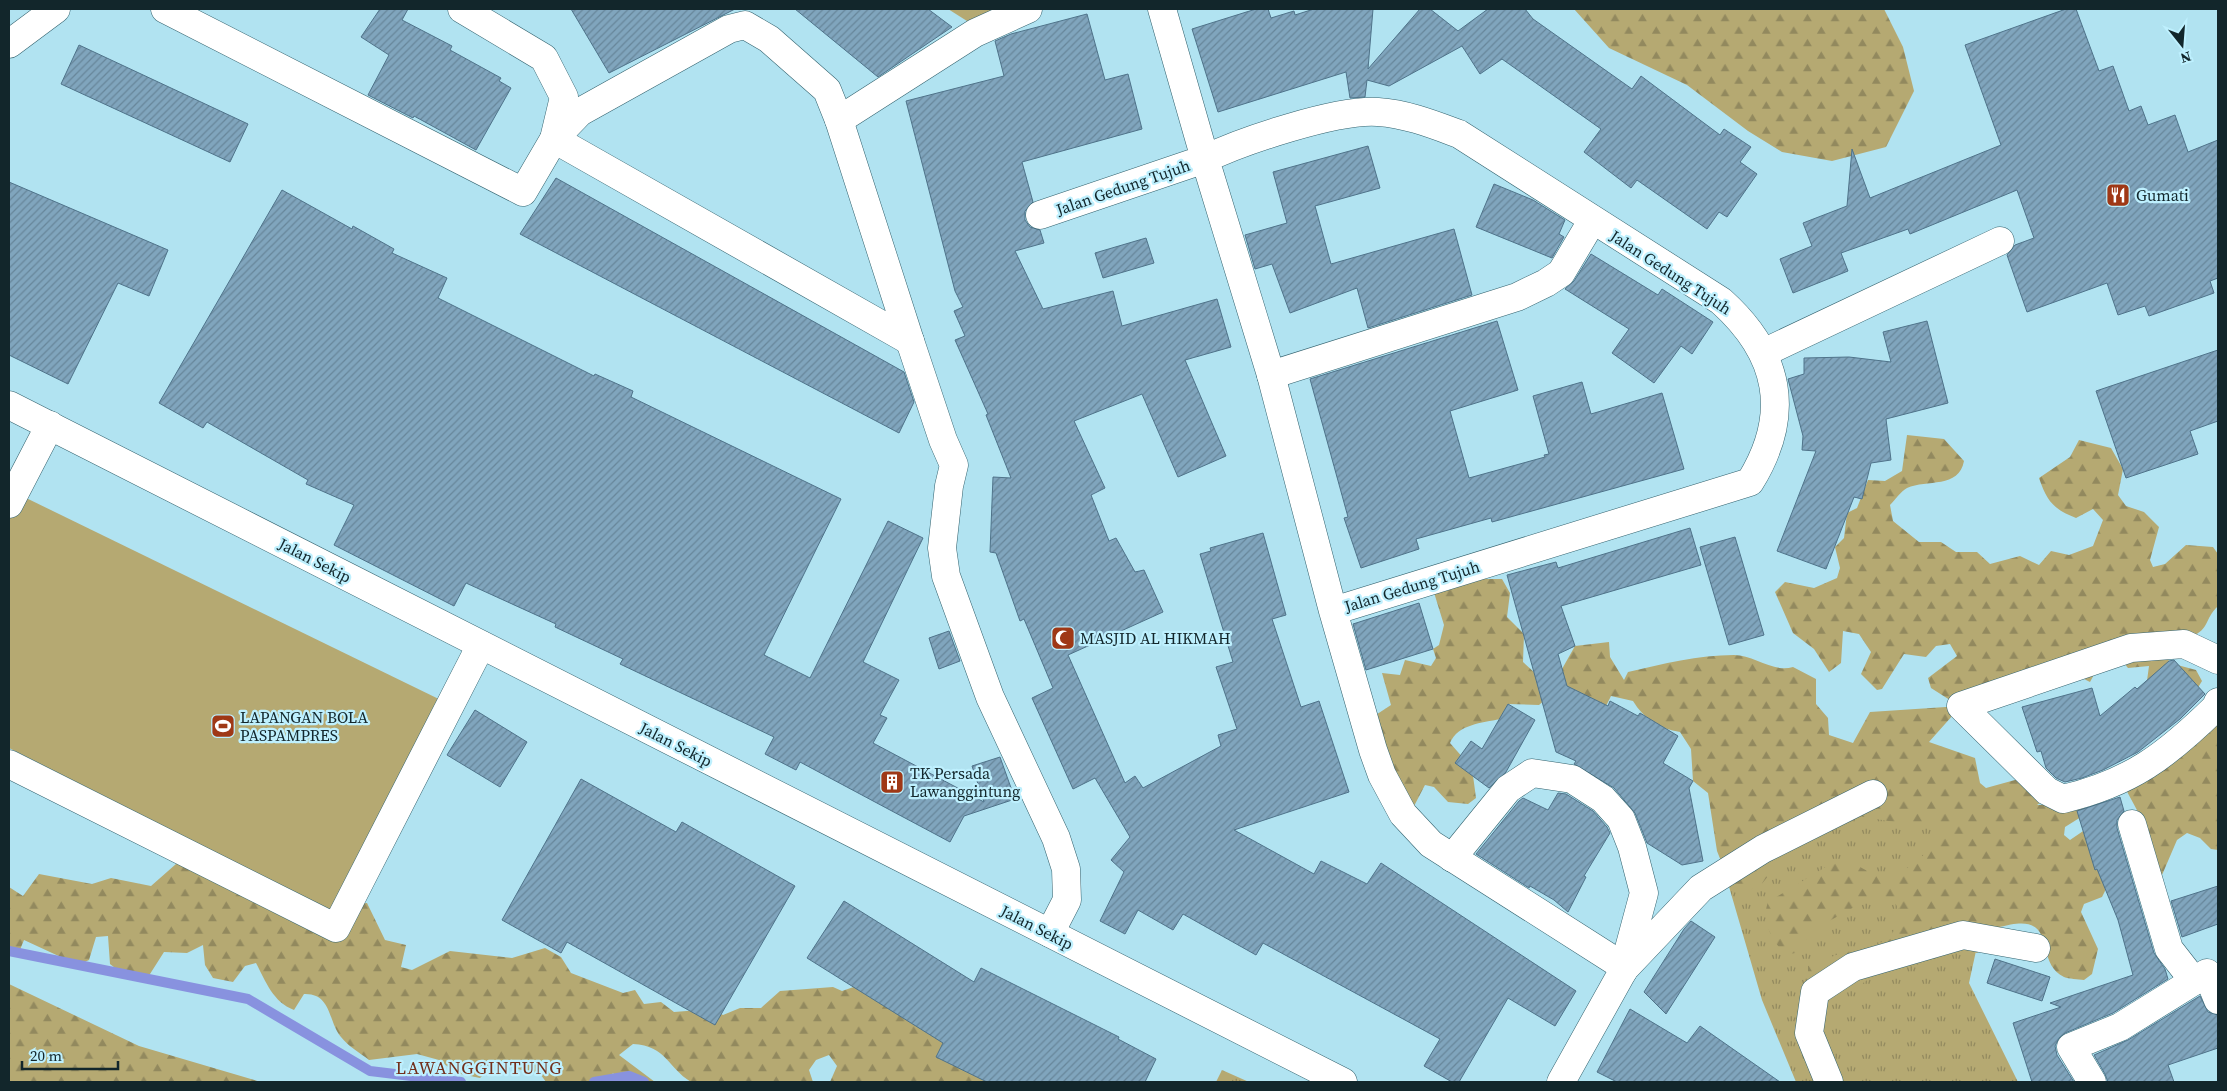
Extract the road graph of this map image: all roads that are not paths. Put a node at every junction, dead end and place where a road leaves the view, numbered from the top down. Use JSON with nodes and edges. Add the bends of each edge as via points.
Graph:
{"nodes":[{"id":1,"x":56,"y":9,"type":"edge"},
{"id":2,"x":165,"y":9,"type":"edge"},
{"id":3,"x":462,"y":9,"type":"edge"},
{"id":4,"x":1028,"y":9,"type":"edge"},
{"id":5,"x":1162,"y":9,"type":"edge"},
{"id":6,"x":9,"y":44,"type":"edge"},
{"id":7,"x":839,"y":120,"type":"junction"},
{"id":8,"x":554,"y":140,"type":"junction"},
{"id":9,"x":1205,"y":159,"type":"junction"},
{"id":10,"x":1040,"y":215,"type":"dead end"},
{"id":11,"x":1592,"y":221,"type":"junction"},
{"id":12,"x":2000,"y":241,"type":"dead end"},
{"id":13,"x":910,"y":341,"type":"junction"},
{"id":14,"x":1763,"y":353,"type":"junction"},
{"id":15,"x":1271,"y":375,"type":"junction"},
{"id":16,"x":9,"y":405,"type":"edge"},
{"id":17,"x":50,"y":425,"type":"junction"},
{"id":18,"x":9,"y":504,"type":"edge"},
{"id":19,"x":1333,"y":611,"type":"junction"},
{"id":20,"x":481,"y":645,"type":"junction"},
{"id":21,"x":2218,"y":660,"type":"edge"},
{"id":22,"x":2218,"y":702,"type":"edge"},
{"id":23,"x":9,"y":764,"type":"edge"},
{"id":24,"x":1873,"y":794,"type":"dead end"},
{"id":25,"x":2132,"y":824,"type":"dead end"},
{"id":26,"x":1452,"y":858,"type":"junction"},
{"id":27,"x":1050,"y":933,"type":"junction"},
{"id":28,"x":2036,"y":948,"type":"dead end"},
{"id":29,"x":1623,"y":971,"type":"junction"},
{"id":30,"x":2194,"y":981,"type":"junction"},
{"id":31,"x":2218,"y":1000,"type":"edge"},
{"id":32,"x":1343,"y":1082,"type":"edge"},
{"id":33,"x":1561,"y":1082,"type":"edge"},
{"id":34,"x":1829,"y":1082,"type":"edge"},
{"id":35,"x":2092,"y":1082,"type":"edge"}],
"edges":[{"from":1,"to":6,"type":"street"},
{"from":2,"to":8,"type":"street","via":[[522,192]]},
{"from":3,"to":8,"type":"street","via":[[544,58],[564,97]]},
{"from":4,"to":7,"type":"street","via":[[975,33]]},
{"from":5,"to":9,"type":"street","name":"Jalan Gedung Tujuh"},
{"from":7,"to":8,"type":"street","via":[[827,90],[768,40],[745,25],[729,29],[580,112]]},
{"from":7,"to":13,"type":"street"},
{"from":8,"to":13,"type":"street"},
{"from":9,"to":10,"type":"street","name":"Jalan Gedung Tujuh"},
{"from":9,"to":11,"type":"street","name":"Jalan Gedung Tujuh","via":[[1236,146],[1347,115],[1377,112],[1415,118],[1459,134]]},
{"from":9,"to":15,"type":"street","name":"Jalan Gedung Tujuh"},
{"from":11,"to":14,"type":"street","name":"Jalan Gedung Tujuh","via":[[1721,301],[1751,332]]},
{"from":11,"to":15,"type":"street","via":[[1561,273],[1517,297]]},
{"from":12,"to":14,"type":"street"},
{"from":13,"to":27,"type":"street","via":[[954,465],[942,548],[946,576],[990,697],[1056,838],[1066,869],[1067,900]]},
{"from":14,"to":19,"type":"street","name":"Jalan Gedung Tujuh","via":[[1771,373],[1775,420],[1770,443],[1750,482]]},
{"from":15,"to":19,"type":"street","name":"Jalan Gedung Tujuh"},
{"from":16,"to":17,"type":"street","name":"Jalan Sekip"},
{"from":17,"to":18,"type":"street"},
{"from":17,"to":20,"type":"street","name":"Jalan Sekip"},
{"from":19,"to":26,"type":"street","name":"Jalan Gedung Tujuh","via":[[1382,775],[1393,798],[1414,828]]},
{"from":20,"to":23,"type":"street","via":[[336,928]]},
{"from":20,"to":27,"type":"street","name":"Jalan Sekip"},
{"from":21,"to":22,"type":"street","via":[[2184,644],[2131,648],[1961,706],[2047,791],[2063,799],[2122,780],[2150,764],[2174,746]]},
{"from":24,"to":29,"type":"street","via":[[1763,849],[1701,888]]},
{"from":25,"to":30,"type":"street","via":[[2169,949]]},
{"from":26,"to":29,"type":"street","name":"Jalan Gedung Tujuh","via":[[1618,963]]},
{"from":26,"to":29,"type":"street","via":[[1508,789],[1532,773],[1572,779],[1603,799],[1621,820],[1644,893]]},
{"from":27,"to":32,"type":"street","name":"Jalan Sekip"},
{"from":28,"to":34,"type":"street","via":[[1963,935],[1853,967],[1815,992],[1809,1033]]},
{"from":29,"to":33,"type":"street"},
{"from":30,"to":31,"type":"street","via":[[2207,973]]},
{"from":30,"to":35,"type":"street","via":[[2120,1027],[2071,1047]]}]}
